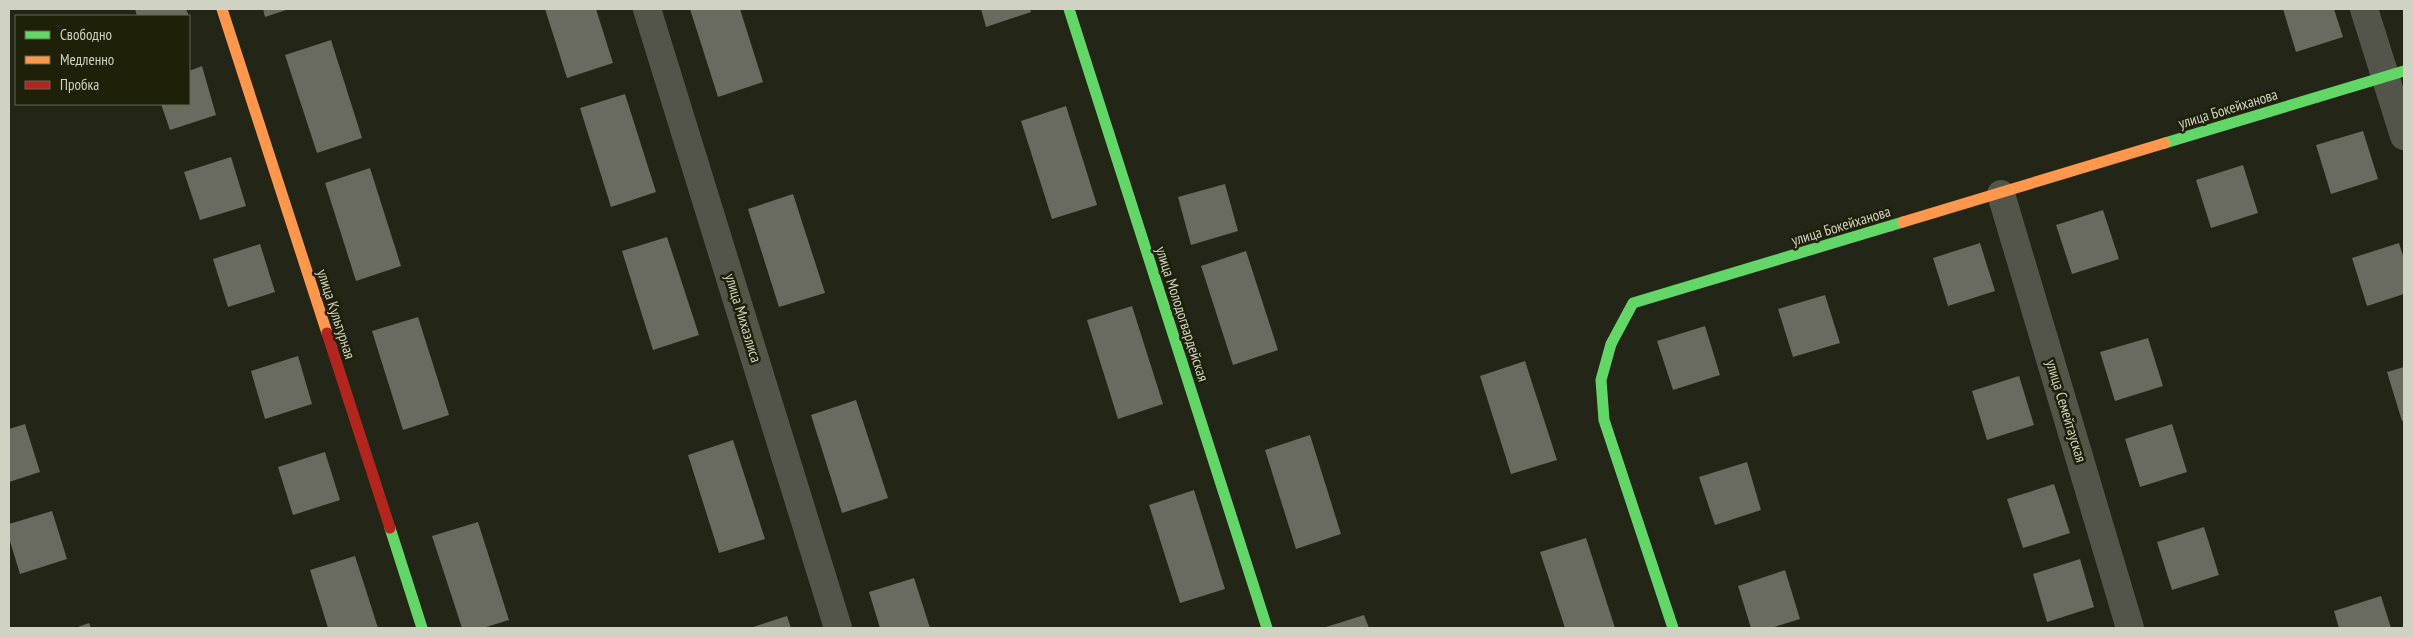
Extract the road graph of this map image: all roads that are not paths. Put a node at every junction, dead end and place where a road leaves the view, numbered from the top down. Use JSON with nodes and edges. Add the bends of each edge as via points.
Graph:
{"nodes":[{"id":1,"x":222,"y":9,"type":"edge"},
{"id":2,"x":647,"y":9,"type":"edge"},
{"id":3,"x":1069,"y":9,"type":"edge"},
{"id":4,"x":2364,"y":9,"type":"edge"},
{"id":5,"x":2395,"y":74,"type":"edge"},
{"id":6,"x":2404,"y":136,"type":"edge"},
{"id":7,"x":2001,"y":194,"type":"junction"},
{"id":8,"x":422,"y":628,"type":"edge"},
{"id":9,"x":838,"y":628,"type":"edge"},
{"id":10,"x":1267,"y":628,"type":"edge"},
{"id":11,"x":1672,"y":628,"type":"edge"},
{"id":12,"x":2130,"y":628,"type":"edge"}],
"edges":[{"from":1,"to":8,"type":"street","name":"улица Культурная"},
{"from":2,"to":9,"type":"street","name":"улица Михаэлиса"},
{"from":3,"to":10,"type":"street","name":"улица Молодогвардейская"},
{"from":4,"to":5,"type":"street"},
{"from":5,"to":6,"type":"street"},
{"from":5,"to":7,"type":"street","name":"улица Бокейханова"},
{"from":7,"to":11,"type":"street","name":"улица Бокейханова","via":[[1633,303],[1611,344],[1602,380],[1604,420]]},
{"from":7,"to":12,"type":"street","name":"улица Семейтауская"}]}
